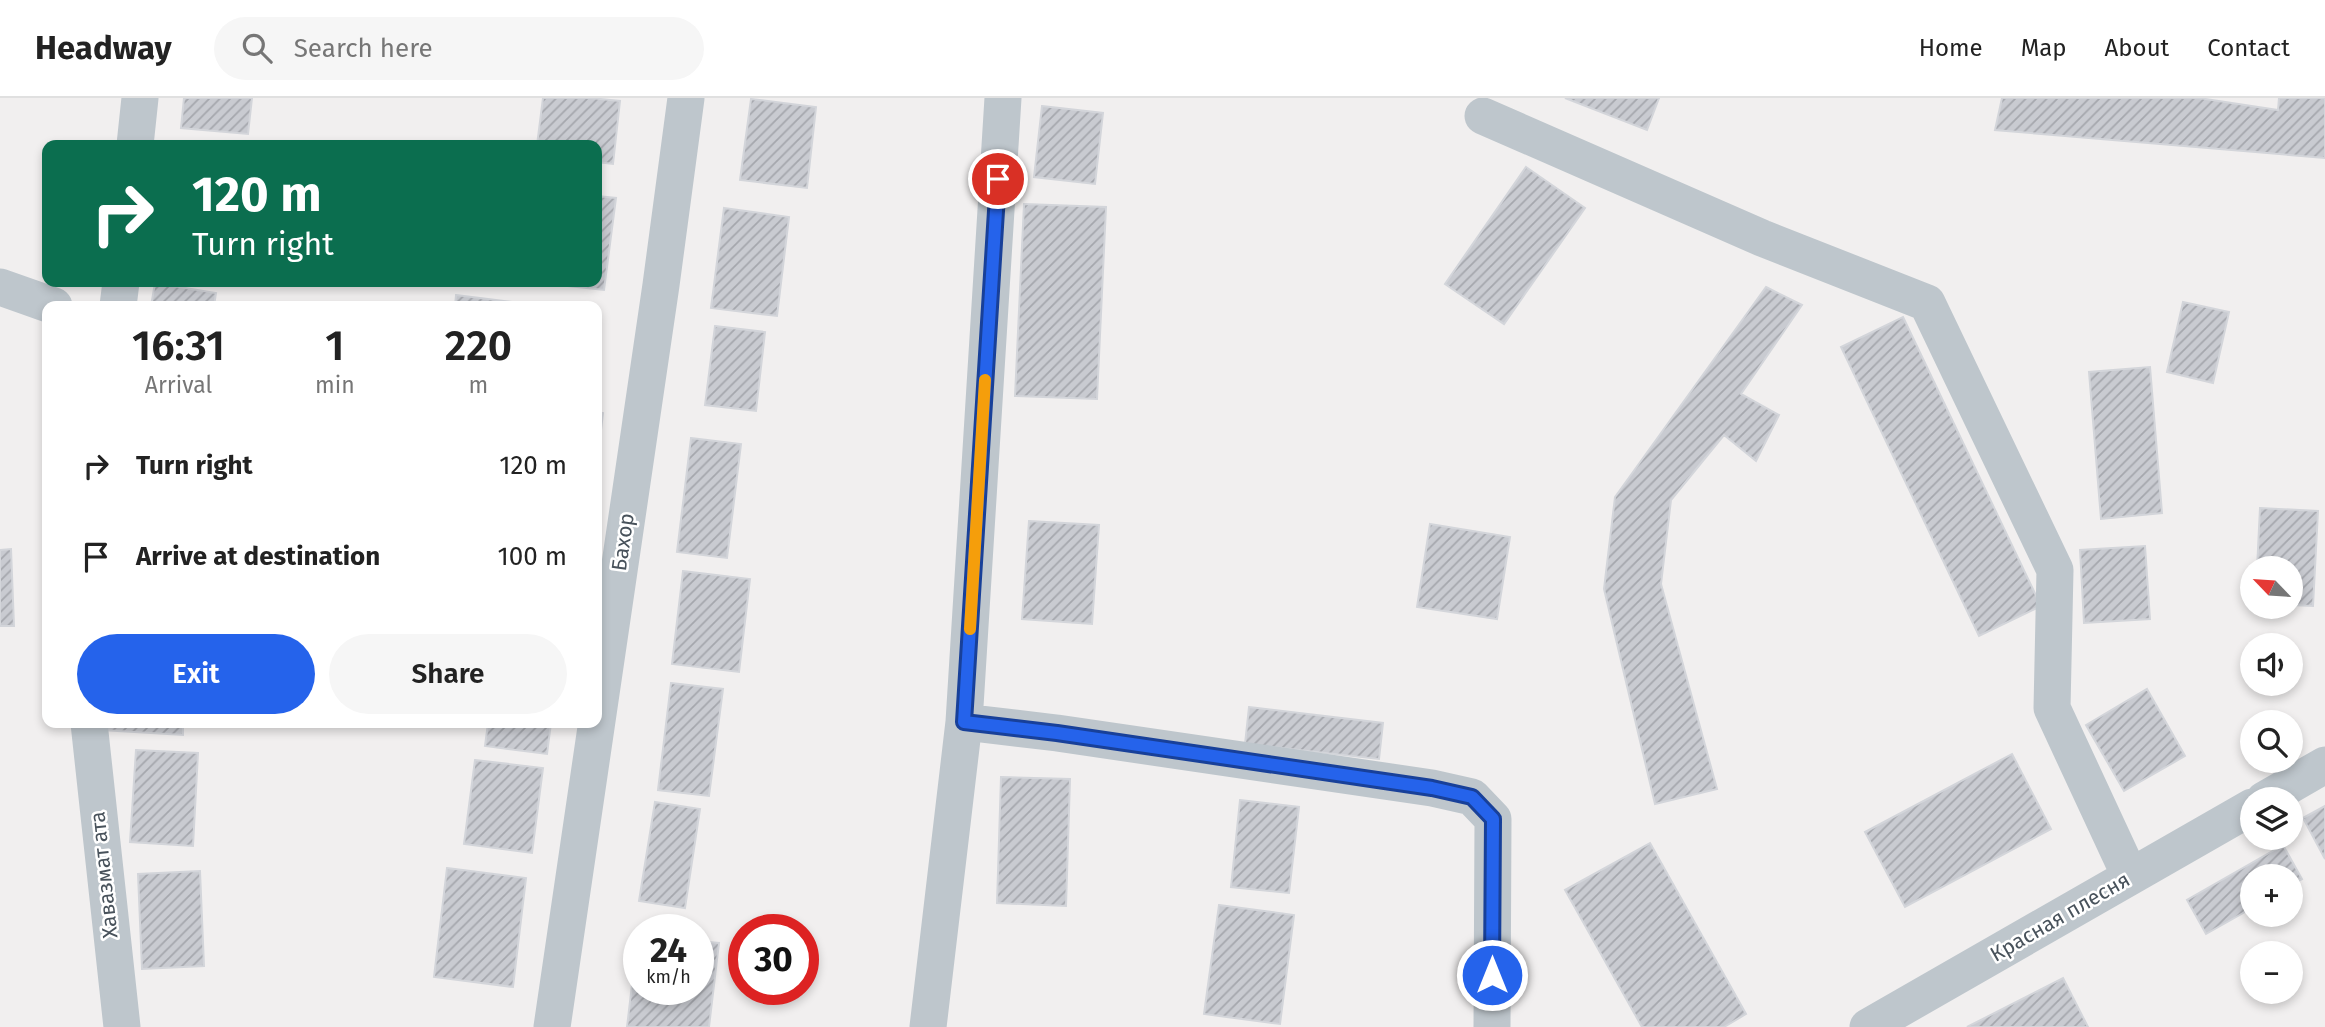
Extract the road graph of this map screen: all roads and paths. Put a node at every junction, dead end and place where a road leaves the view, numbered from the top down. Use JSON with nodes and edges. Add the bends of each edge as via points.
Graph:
{"nodes":[{"id":1,"x":141,"y":98,"type":"edge"},
{"id":2,"x":686,"y":98,"type":"edge"},
{"id":3,"x":1003,"y":98,"type":"edge"},
{"id":4,"x":1483,"y":116,"type":"dead end"},
{"id":5,"x":136,"y":140,"type":"edge"},
{"id":6,"x":0,"y":287,"type":"edge"},
{"id":7,"x":42,"y":302,"type":"edge"},
{"id":8,"x":602,"y":687,"type":"edge"},
{"id":9,"x":964,"y":722,"type":"junction"},
{"id":10,"x":90,"y":728,"type":"edge"},
{"id":11,"x":596,"y":728,"type":"edge"},
{"id":12,"x":2325,"y":765,"type":"edge"},
{"id":13,"x":2287,"y":787,"type":"edge"},
{"id":14,"x":2240,"y":814,"type":"edge"},
{"id":15,"x":2130,"y":876,"type":"junction"},
{"id":16,"x":122,"y":1027,"type":"edge"},
{"id":17,"x":552,"y":1027,"type":"edge"},
{"id":18,"x":928,"y":1027,"type":"edge"},
{"id":19,"x":1492,"y":1027,"type":"edge"},
{"id":20,"x":1868,"y":1027,"type":"edge"}],
"edges":[{"from":1,"to":5,"type":"street"},
{"from":2,"to":8,"type":"street","name":"Бахор"},
{"from":3,"to":9,"type":"street"},
{"from":4,"to":15,"type":"street","via":[[1762,238],[1927,303],[2055,570],[2052,708]]},
{"from":6,"to":7,"type":"street"},
{"from":9,"to":18,"type":"street"},
{"from":9,"to":19,"type":"street","via":[[1472,797],[1493,819]]},
{"from":10,"to":16,"type":"street","name":"Хавазмат ата"},
{"from":11,"to":17,"type":"street","name":"Бахор"},
{"from":12,"to":13,"type":"street"},
{"from":14,"to":15,"type":"street","name":"Красная плесня"},
{"from":15,"to":20,"type":"street","name":"Красная плесня"}]}
